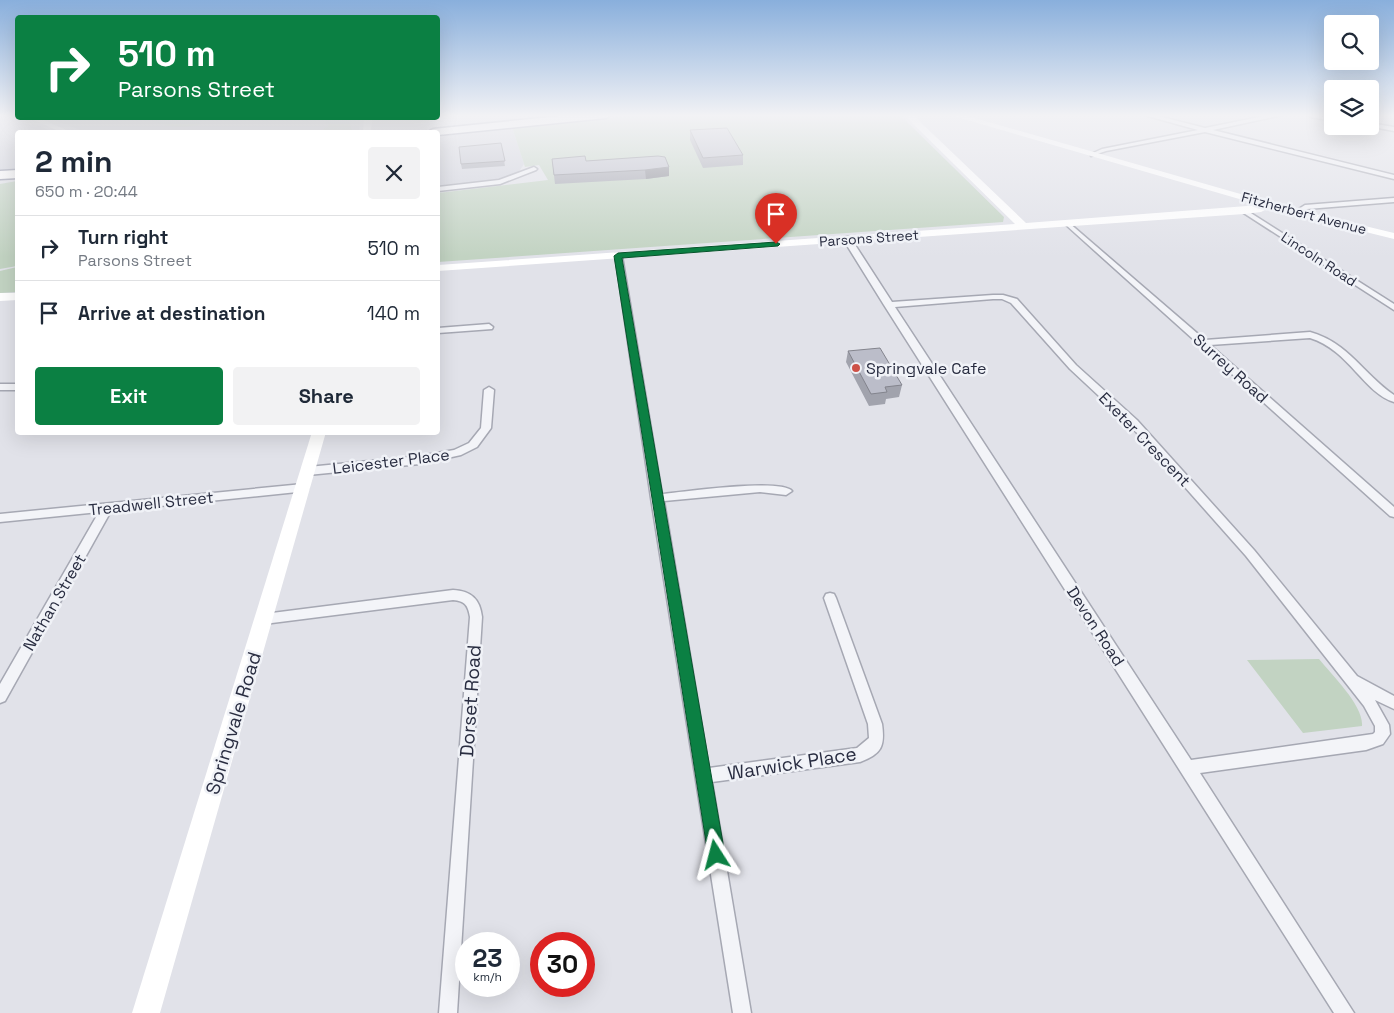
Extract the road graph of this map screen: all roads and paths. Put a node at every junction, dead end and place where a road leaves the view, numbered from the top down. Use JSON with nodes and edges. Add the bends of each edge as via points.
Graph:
{"nodes":[{"id":1,"x":956,"y":162,"type":"edge"},
{"id":2,"x":1119,"y":162,"type":"edge"},
{"id":3,"x":1335,"y":162,"type":"edge"},
{"id":4,"x":534,"y":169,"type":"dead end"},
{"id":5,"x":15,"y":174,"type":"edge"},
{"id":6,"x":0,"y":175,"type":"edge"},
{"id":7,"x":1394,"y":177,"type":"edge"},
{"id":8,"x":440,"y":189,"type":"edge"},
{"id":9,"x":1394,"y":200,"type":"edge"},
{"id":10,"x":1268,"y":204,"type":"junction"},
{"id":11,"x":1244,"y":211,"type":"junction"},
{"id":12,"x":1297,"y":212,"type":"junction"},
{"id":13,"x":1068,"y":224,"type":"junction"},
{"id":14,"x":1024,"y":227,"type":"junction"},
{"id":15,"x":1394,"y":236,"type":"edge"},
{"id":16,"x":847,"y":239,"type":"junction"},
{"id":17,"x":618,"y":256,"type":"junction"},
{"id":18,"x":440,"y":268,"type":"edge"},
{"id":19,"x":15,"y":296,"type":"edge"},
{"id":20,"x":0,"y":297,"type":"edge"},
{"id":21,"x":1394,"y":298,"type":"edge"},
{"id":22,"x":1381,"y":299,"type":"junction"},
{"id":23,"x":888,"y":305,"type":"junction"},
{"id":24,"x":1394,"y":308,"type":"edge"},
{"id":25,"x":489,"y":327,"type":"dead end"},
{"id":26,"x":440,"y":330,"type":"edge"},
{"id":27,"x":1202,"y":343,"type":"junction"},
{"id":28,"x":0,"y":387,"type":"edge"},
{"id":29,"x":15,"y":387,"type":"edge"},
{"id":30,"x":489,"y":390,"type":"dead end"},
{"id":31,"x":1394,"y":399,"type":"edge"},
{"id":32,"x":318,"y":435,"type":"edge"},
{"id":33,"x":305,"y":479,"type":"junction"},
{"id":34,"x":786,"y":491,"type":"dead end"},
{"id":35,"x":657,"y":498,"type":"junction"},
{"id":36,"x":108,"y":507,"type":"junction"},
{"id":37,"x":1394,"y":513,"type":"edge"},
{"id":38,"x":0,"y":518,"type":"edge"},
{"id":39,"x":830,"y":598,"type":"dead end"},
{"id":40,"x":264,"y":619,"type":"junction"},
{"id":41,"x":1352,"y":680,"type":"junction"},
{"id":42,"x":0,"y":697,"type":"edge"},
{"id":43,"x":1394,"y":703,"type":"edge"},
{"id":44,"x":1388,"y":735,"type":"edge"},
{"id":45,"x":1187,"y":768,"type":"junction"},
{"id":46,"x":704,"y":776,"type":"junction"},
{"id":47,"x":146,"y":1013,"type":"edge"},
{"id":48,"x":448,"y":1013,"type":"edge"},
{"id":49,"x":742,"y":1013,"type":"edge"},
{"id":50,"x":1345,"y":1013,"type":"edge"}],
"edges":[{"from":1,"to":14,"type":"main road"},
{"from":2,"to":10,"type":"main road","name":"Fitzherbert Avenue"},
{"from":3,"to":7,"type":"street"},
{"from":4,"to":8,"type":"street","via":[[500,182]]},
{"from":5,"to":6,"type":"highway"},
{"from":9,"to":12,"type":"street","via":[[1305,207]]},
{"from":10,"to":11,"type":"main road","name":"Parsons Street","via":[[1260,209]]},
{"from":10,"to":12,"type":"main road","name":"Fitzherbert Avenue"},
{"from":11,"to":13,"type":"main road","name":"Parsons Street"},
{"from":11,"to":22,"type":"street","name":"Lincoln Road"},
{"from":12,"to":15,"type":"main road","name":"Fitzherbert Avenue"},
{"from":13,"to":14,"type":"main road","name":"Parsons Street"},
{"from":13,"to":27,"type":"street","name":"Surrey Road"},
{"from":14,"to":16,"type":"main road","name":"Parsons Street"},
{"from":16,"to":17,"type":"main road","name":"Parsons Street"},
{"from":16,"to":23,"type":"street","name":"Devon Road"},
{"from":17,"to":18,"type":"main road","name":"Parsons Street"},
{"from":17,"to":35,"type":"street"},
{"from":19,"to":20,"type":"main road"},
{"from":21,"to":22,"type":"street"},
{"from":22,"to":24,"type":"street","name":"Lincoln Road"},
{"from":23,"to":41,"type":"street","name":"Exeter Crescent","via":[[993,296],[1014,301],[1073,367],[1133,422],[1172,465],[1250,553]]},
{"from":23,"to":45,"type":"street","name":"Devon Road"},
{"from":25,"to":26,"type":"street"},
{"from":27,"to":31,"type":"street","via":[[1310,335],[1320,337],[1340,348],[1377,388]]},
{"from":27,"to":37,"type":"street","name":"Surrey Road"},
{"from":28,"to":29,"type":"street"},
{"from":30,"to":33,"type":"street","name":"Leicester Place","via":[[486,428],[473,444],[457,453]]},
{"from":32,"to":33,"type":"main road","name":"Springvale Road"},
{"from":33,"to":36,"type":"street","name":"Treadwell Street"},
{"from":33,"to":40,"type":"main road","name":"Springvale Road"},
{"from":34,"to":35,"type":"street","via":[[760,488]]},
{"from":35,"to":46,"type":"street"},
{"from":36,"to":38,"type":"street","name":"Treadwell Street"},
{"from":36,"to":42,"type":"street","name":"Nathan Street"},
{"from":39,"to":46,"type":"street","name":"Warwick Place","via":[[875,724],[877,740],[860,755]]},
{"from":40,"to":47,"type":"main road","name":"Springvale Road"},
{"from":40,"to":48,"type":"street","name":"Dorset Road","via":[[453,595],[468,598],[474,605],[476,617]]},
{"from":41,"to":43,"type":"street","name":"Exeter Crescent"},
{"from":41,"to":44,"type":"street","name":"Exeter Crescent"},
{"from":44,"to":45,"type":"street","name":"Exeter Crescent","via":[[1366,743]]},
{"from":45,"to":50,"type":"street","name":"Devon Road"},
{"from":46,"to":49,"type":"street"}]}
